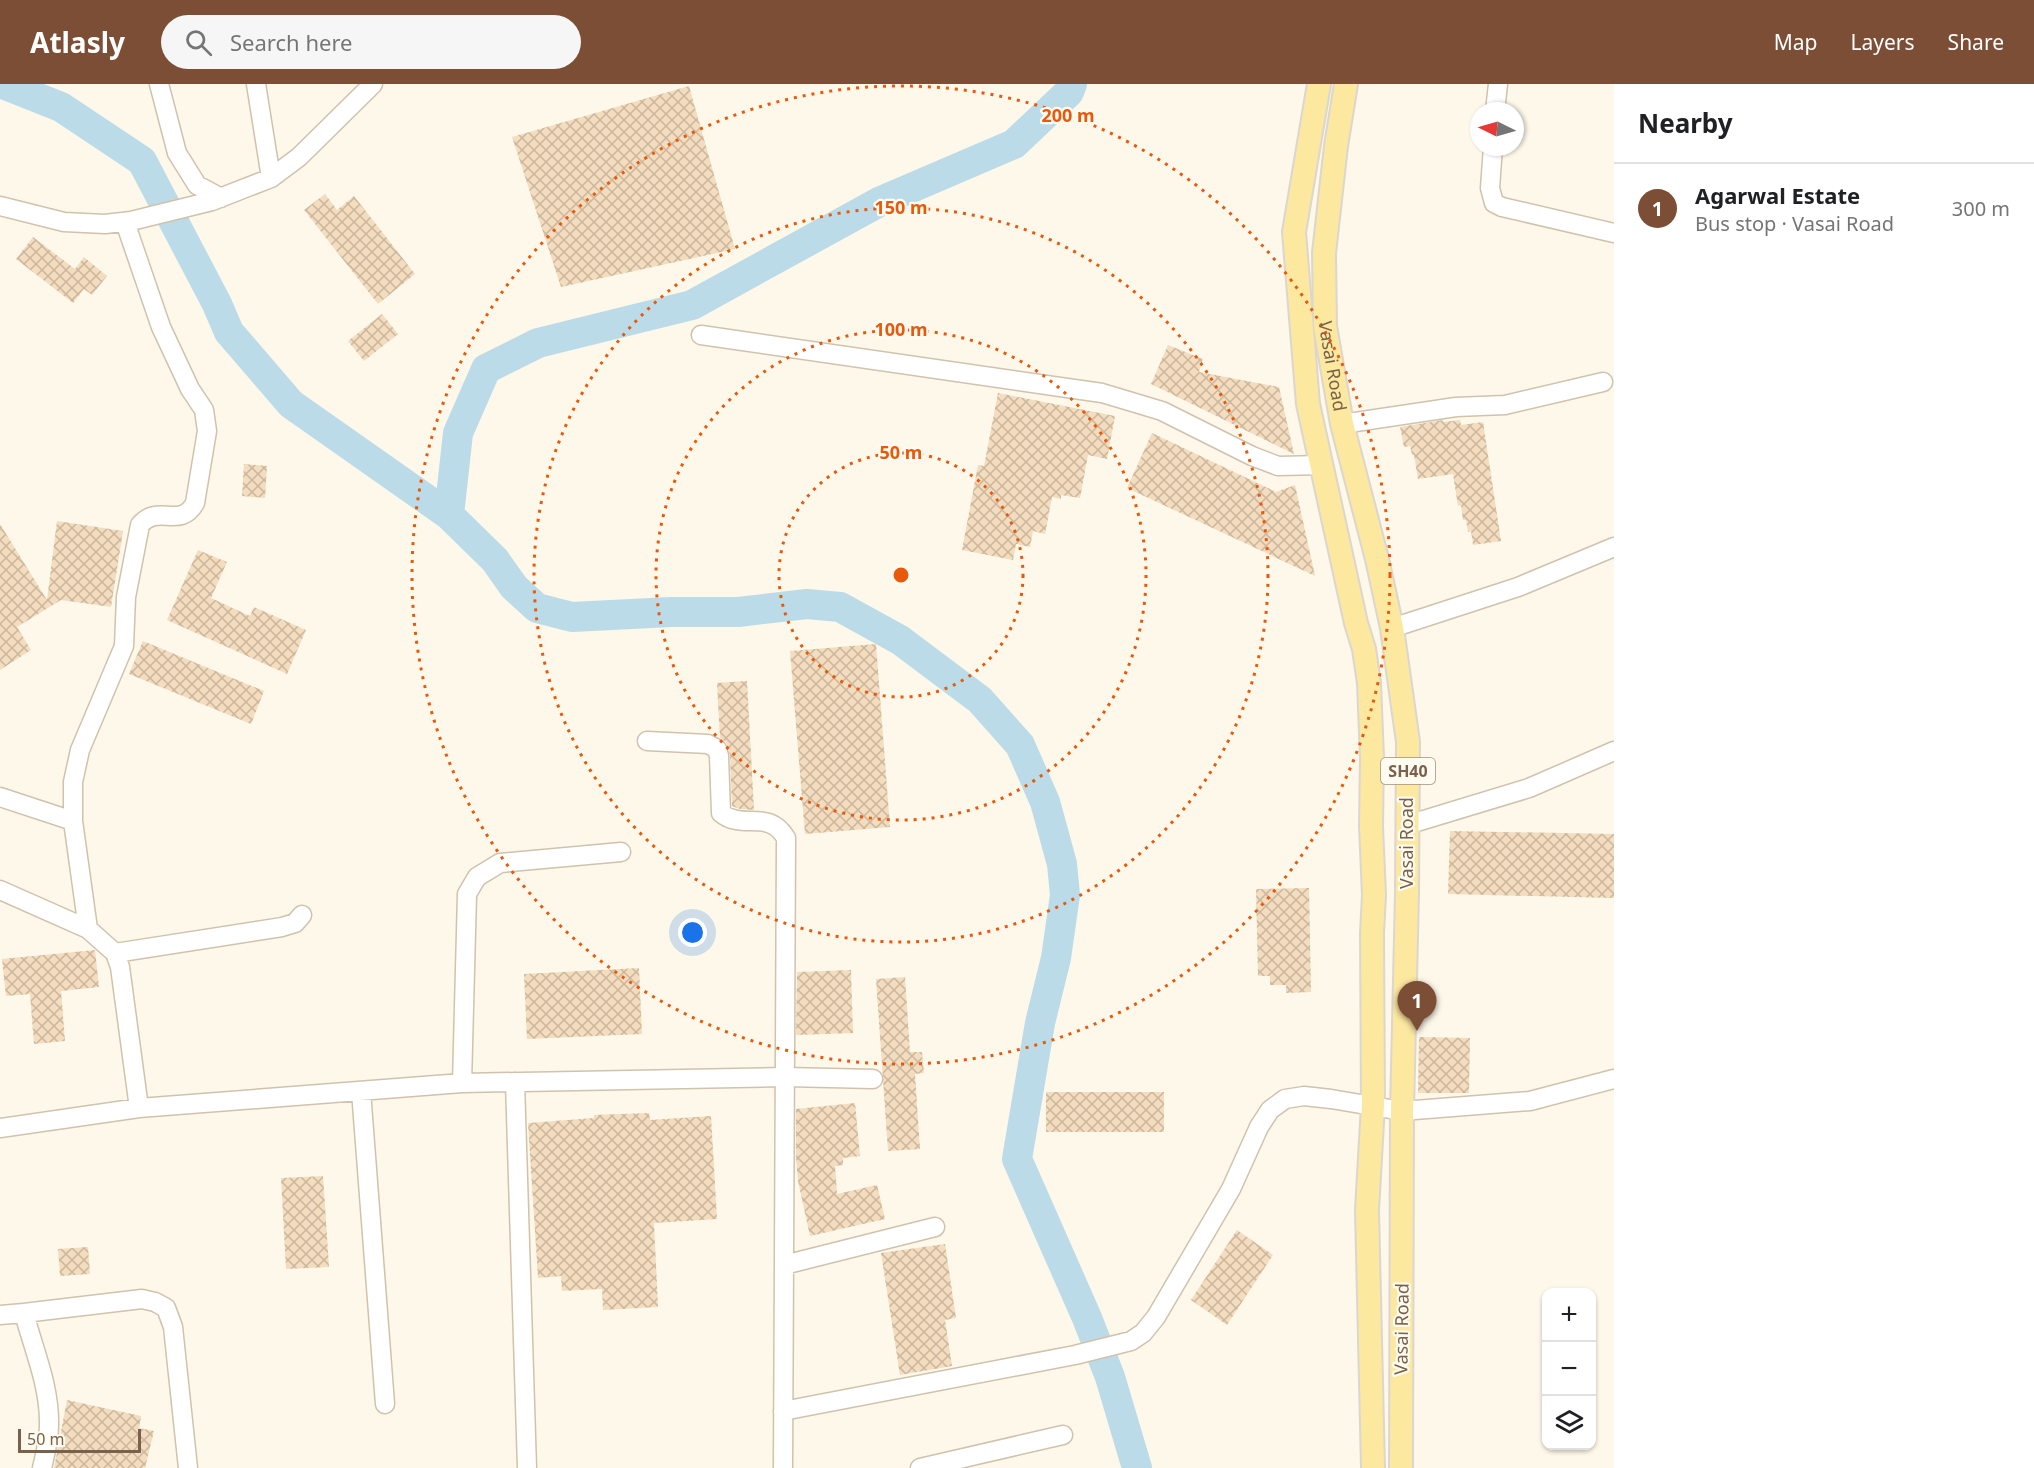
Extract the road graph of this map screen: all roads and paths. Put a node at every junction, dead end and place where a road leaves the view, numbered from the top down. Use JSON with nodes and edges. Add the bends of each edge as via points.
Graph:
{"nodes":[{"id":1,"x":159,"y":84,"type":"edge"},
{"id":2,"x":255,"y":84,"type":"edge"},
{"id":3,"x":373,"y":84,"type":"edge"},
{"id":4,"x":1319,"y":84,"type":"edge"},
{"id":5,"x":1346,"y":84,"type":"edge"},
{"id":6,"x":1497,"y":84,"type":"edge"},
{"id":7,"x":1496,"y":102,"type":"edge"},
{"id":8,"x":1492,"y":156,"type":"edge"},
{"id":9,"x":271,"y":178,"type":"junction"},
{"id":10,"x":216,"y":199,"type":"junction"},
{"id":11,"x":0,"y":206,"type":"edge"},
{"id":12,"x":128,"y":221,"type":"junction"},
{"id":13,"x":1614,"y":232,"type":"edge"},
{"id":14,"x":701,"y":335,"type":"dead end"},
{"id":15,"x":1602,"y":382,"type":"dead end"},
{"id":16,"x":1342,"y":424,"type":"junction"},
{"id":17,"x":1322,"y":465,"type":"junction"},
{"id":18,"x":1614,"y":547,"type":"edge"},
{"id":19,"x":1392,"y":628,"type":"junction"},
{"id":20,"x":647,"y":741,"type":"dead end"},
{"id":21,"x":1614,"y":751,"type":"edge"},
{"id":22,"x":0,"y":797,"type":"edge"},
{"id":23,"x":73,"y":821,"type":"junction"},
{"id":24,"x":1407,"y":825,"type":"junction"},
{"id":25,"x":621,"y":852,"type":"dead end"},
{"id":26,"x":0,"y":891,"type":"edge"},
{"id":27,"x":302,"y":915,"type":"dead end"},
{"id":28,"x":88,"y":929,"type":"junction"},
{"id":29,"x":115,"y":952,"type":"junction"},
{"id":30,"x":786,"y":1077,"type":"junction"},
{"id":31,"x":873,"y":1079,"type":"dead end"},
{"id":32,"x":1614,"y":1079,"type":"edge"},
{"id":33,"x":515,"y":1082,"type":"junction"},
{"id":34,"x":462,"y":1083,"type":"junction"},
{"id":35,"x":361,"y":1091,"type":"junction"},
{"id":36,"x":1373,"y":1105,"type":"junction"},
{"id":37,"x":139,"y":1108,"type":"junction"},
{"id":38,"x":1402,"y":1111,"type":"junction"},
{"id":39,"x":0,"y":1128,"type":"edge"},
{"id":40,"x":935,"y":1227,"type":"dead end"},
{"id":41,"x":784,"y":1265,"type":"junction"},
{"id":42,"x":24,"y":1313,"type":"junction"},
{"id":43,"x":0,"y":1315,"type":"edge"},
{"id":44,"x":385,"y":1404,"type":"dead end"},
{"id":45,"x":783,"y":1411,"type":"junction"},
{"id":46,"x":1063,"y":1435,"type":"dead end"},
{"id":47,"x":42,"y":1468,"type":"edge"},
{"id":48,"x":188,"y":1468,"type":"edge"},
{"id":49,"x":527,"y":1468,"type":"edge"},
{"id":50,"x":783,"y":1468,"type":"edge"},
{"id":51,"x":920,"y":1468,"type":"edge"},
{"id":52,"x":1373,"y":1468,"type":"edge"},
{"id":53,"x":1401,"y":1468,"type":"edge"}],
"edges":[{"from":1,"to":10,"type":"street","via":[[177,153],[197,185]]},
{"from":2,"to":9,"type":"street"},
{"from":3,"to":9,"type":"street","via":[[299,158]]},
{"from":4,"to":17,"type":"main road","name":"Vasai Road","number":"SH40","via":[[1294,232],[1308,404]]},
{"from":5,"to":16,"type":"main road","name":"Vasai Road","number":"SH40","via":[[1324,264],[1325,326]]},
{"from":6,"to":7,"type":"street"},
{"from":8,"to":13,"type":"street","via":[[1490,188],[1494,203]]},
{"from":9,"to":10,"type":"street"},
{"from":10,"to":12,"type":"street"},
{"from":11,"to":12,"type":"street","via":[[64,222]]},
{"from":12,"to":23,"type":"street","via":[[152,305],[190,389],[204,410],[207,431],[195,503],[190,512],[184,516],[156,515],[140,525],[126,597],[124,646],[80,750],[73,782]]},
{"from":14,"to":17,"type":"street","via":[[1102,393],[1162,411],[1278,466]]},
{"from":15,"to":16,"type":"street","via":[[1505,405],[1456,407]]},
{"from":16,"to":19,"type":"main road","name":"Vasai Road","number":"SH40"},
{"from":17,"to":36,"type":"main road","name":"Vasai Road","number":"SH40","via":[[1369,683]]},
{"from":18,"to":19,"type":"street","via":[[1518,587]]},
{"from":19,"to":24,"type":"main road","name":"Vasai Road","number":"SH40","via":[[1408,742]]},
{"from":20,"to":30,"type":"street","via":[[708,744],[717,749],[721,813],[728,819],[770,822],[780,827],[786,838]]},
{"from":21,"to":24,"type":"street","via":[[1529,788]]},
{"from":22,"to":23,"type":"street"},
{"from":23,"to":28,"type":"street"},
{"from":24,"to":38,"type":"main road","name":"Vasai Road","number":"SH40"},
{"from":25,"to":34,"type":"street","via":[[500,863],[477,877],[467,894]]},
{"from":26,"to":28,"type":"street"},
{"from":27,"to":29,"type":"street","via":[[295,923],[282,927]]},
{"from":28,"to":29,"type":"street"},
{"from":29,"to":37,"type":"street"},
{"from":30,"to":31,"type":"street"},
{"from":30,"to":33,"type":"street"},
{"from":30,"to":41,"type":"street"},
{"from":32,"to":38,"type":"street","via":[[1530,1101]]},
{"from":33,"to":34,"type":"street"},
{"from":33,"to":49,"type":"street"},
{"from":34,"to":35,"type":"street"},
{"from":35,"to":37,"type":"street"},
{"from":35,"to":44,"type":"street"},
{"from":36,"to":38,"type":"street"},
{"from":36,"to":45,"type":"street","via":[[1304,1096],[1285,1099],[1270,1110],[1231,1189],[1156,1317],[1131,1341]]},
{"from":36,"to":52,"type":"main road","name":"Vasai Road","number":"SH40","via":[[1367,1210]]},
{"from":37,"to":39,"type":"street"},
{"from":38,"to":53,"type":"main road","name":"Vasai Road","number":"SH40"},
{"from":40,"to":41,"type":"street"},
{"from":41,"to":45,"type":"street"},
{"from":42,"to":43,"type":"street"},
{"from":42,"to":47,"type":"street","via":[[48,1398],[50,1428]]},
{"from":42,"to":48,"type":"street","via":[[142,1299],[166,1308],[173,1327]]},
{"from":45,"to":50,"type":"street"},
{"from":46,"to":51,"type":"street"}]}
